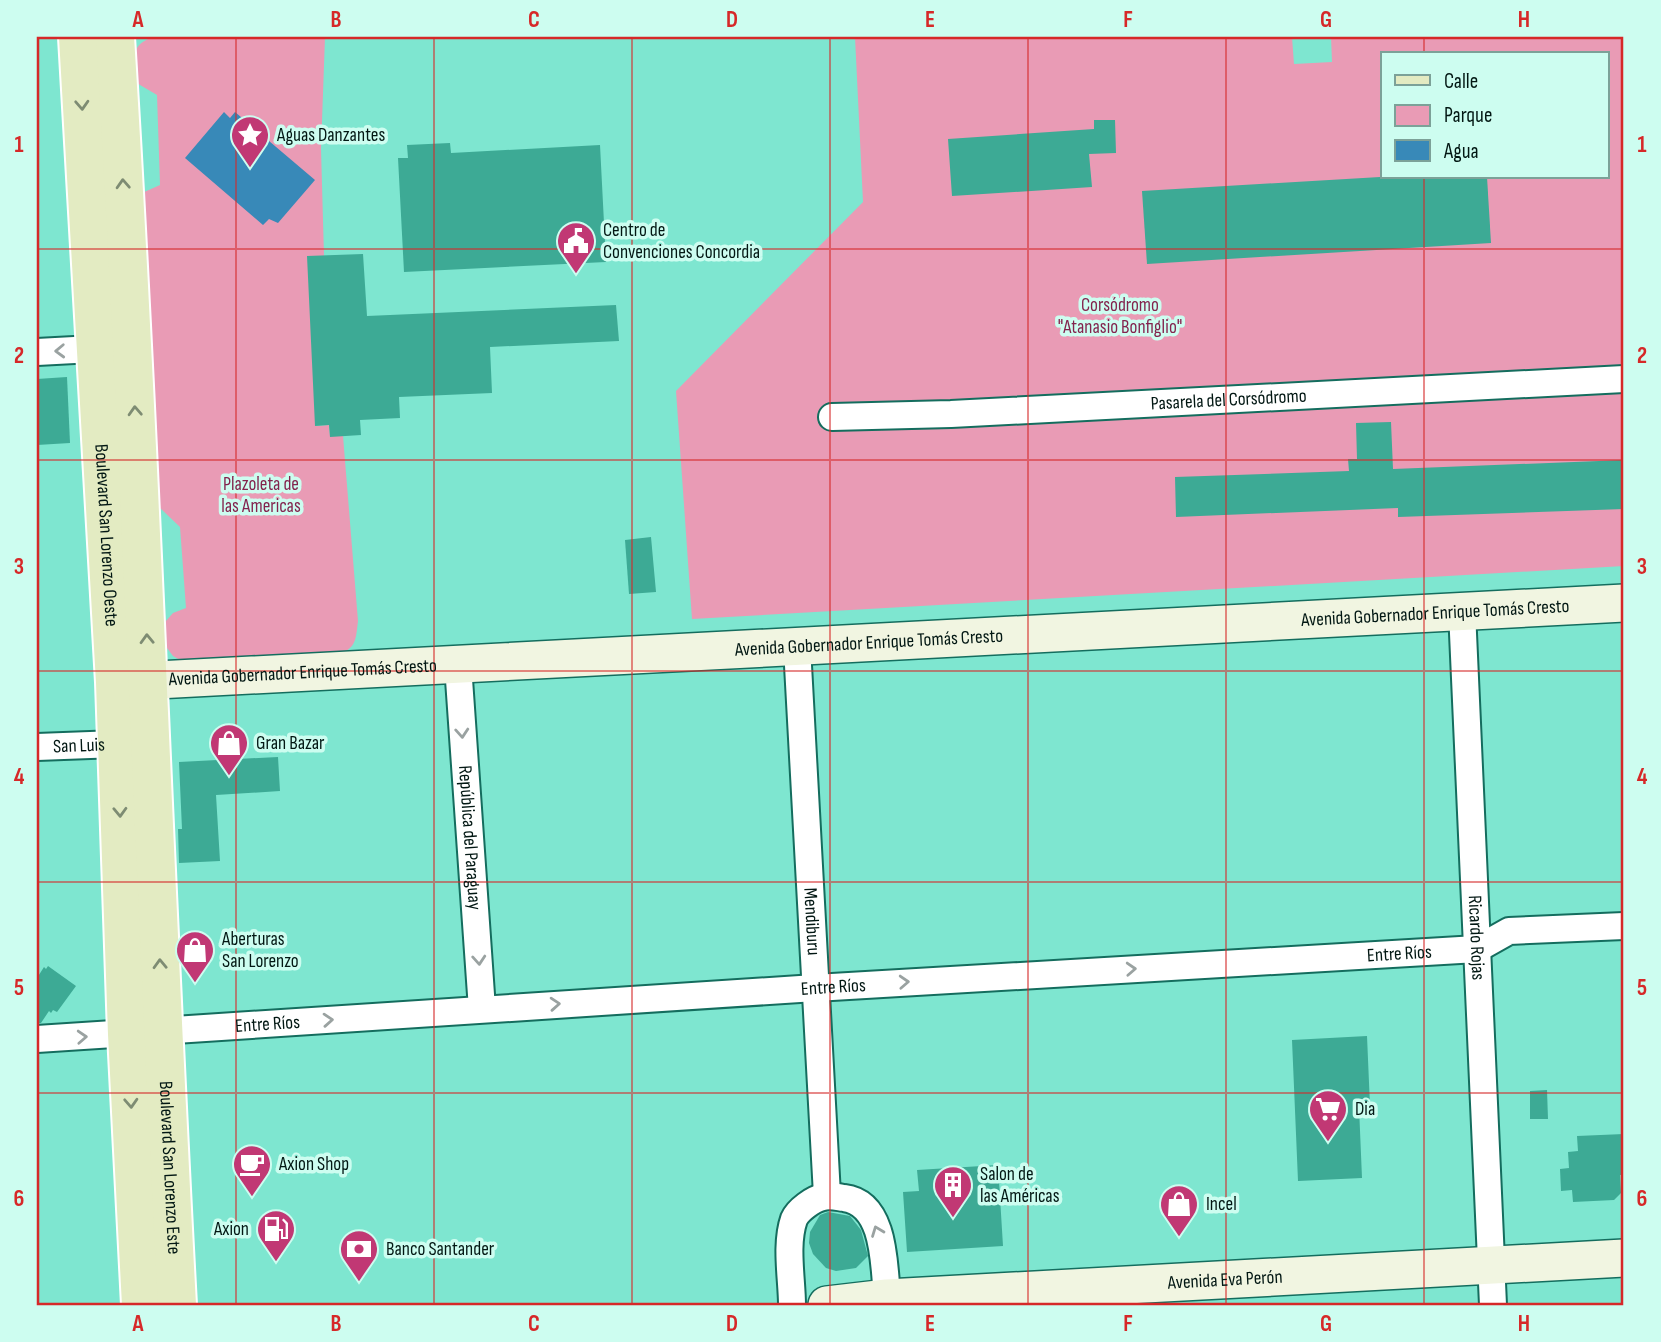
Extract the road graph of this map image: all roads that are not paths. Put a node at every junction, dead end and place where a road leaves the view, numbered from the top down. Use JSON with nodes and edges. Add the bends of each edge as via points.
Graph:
{"nodes":[{"id":1,"x":78,"y":37,"type":"edge"},
{"id":2,"x":115,"y":37,"type":"edge"},
{"id":3,"x":114,"y":348,"type":"junction"},
{"id":4,"x":37,"y":352,"type":"edge"},
{"id":5,"x":1624,"y":379,"type":"edge"},
{"id":6,"x":832,"y":417,"type":"dead end"},
{"id":7,"x":1624,"y":603,"type":"edge"},
{"id":8,"x":1462,"y":611,"type":"junction"},
{"id":9,"x":797,"y":647,"type":"junction"},
{"id":10,"x":457,"y":665,"type":"junction"},
{"id":11,"x":138,"y":692,"type":"junction"},
{"id":12,"x":117,"y":744,"type":"junction"},
{"id":13,"x":37,"y":747,"type":"edge"},
{"id":14,"x":1624,"y":926,"type":"edge"},
{"id":15,"x":1477,"y":949,"type":"junction"},
{"id":16,"x":815,"y":988,"type":"junction"},
{"id":17,"x":482,"y":1009,"type":"junction"},
{"id":18,"x":145,"y":1033,"type":"junction"},
{"id":19,"x":37,"y":1039,"type":"edge"},
{"id":20,"x":827,"y":1195,"type":"junction"},
{"id":21,"x":1624,"y":1258,"type":"edge"},
{"id":22,"x":1491,"y":1265,"type":"junction"},
{"id":23,"x":1173,"y":1294,"type":"edge"},
{"id":24,"x":887,"y":1298,"type":"junction"},
{"id":25,"x":141,"y":1305,"type":"edge"},
{"id":26,"x":177,"y":1305,"type":"edge"},
{"id":27,"x":792,"y":1305,"type":"edge"},
{"id":28,"x":827,"y":1305,"type":"edge"},
{"id":29,"x":1493,"y":1305,"type":"edge"}],
"edges":[{"from":1,"to":3,"type":"main road","name":"Boulevard San Lorenzo Oeste","one_way":true},
{"from":3,"to":2,"type":"main road","name":"Boulevard San Lorenzo Oeste","one_way":true},
{"from":3,"to":4,"type":"street","one_way":true},
{"from":3,"to":11,"type":"main road","name":"Boulevard San Lorenzo Oeste"},
{"from":5,"to":6,"type":"street","name":"Pasarela del Corsódromo"},
{"from":7,"to":8,"type":"street","name":"Avenida Gobernador Enrique Tomás Cresto"},
{"from":8,"to":9,"type":"street","name":"Avenida Gobernador Enrique Tomás Cresto"},
{"from":8,"to":15,"type":"street","name":"Ricardo Rojas"},
{"from":9,"to":10,"type":"street","name":"Avenida Gobernador Enrique Tomás Cresto"},
{"from":9,"to":16,"type":"street","name":"Mendiburu"},
{"from":10,"to":11,"type":"street","name":"Avenida Gobernador Enrique Tomás Cresto"},
{"from":10,"to":17,"type":"street","name":"República del Paraguay","one_way":true},
{"from":11,"to":12,"type":"main road","name":"Boulevard San Lorenzo Oeste"},
{"from":18,"to":11,"type":"main road","name":"Boulevard San Lorenzo Oeste","one_way":true},
{"from":12,"to":13,"type":"street","name":"San Luis"},
{"from":12,"to":18,"type":"main road","name":"Boulevard San Lorenzo Oeste","one_way":true},
{"from":14,"to":15,"type":"street","name":"Entre Ríos","via":[[1509,931]]},
{"from":16,"to":15,"type":"street","name":"Entre Ríos","one_way":true},
{"from":15,"to":22,"type":"street","name":"Ricardo Rojas"},
{"from":17,"to":16,"type":"street","name":"Entre Ríos","one_way":true},
{"from":16,"to":20,"type":"street","name":"Mendiburu"},
{"from":18,"to":17,"type":"street","name":"Entre Ríos","one_way":true},
{"from":19,"to":18,"type":"street","name":"Entre Ríos","one_way":true},
{"from":18,"to":25,"type":"main road","name":"Boulevard San Lorenzo Este","one_way":true},
{"from":18,"to":26,"type":"main road","name":"Boulevard San Lorenzo Este"},
{"from":24,"to":20,"type":"street","one_way":true,"via":[[881,1235],[867,1210],[852,1199]]},
{"from":20,"to":27,"type":"street","via":[[795,1217],[790,1242]]},
{"from":21,"to":22,"type":"street","name":"Avenida Eva Perón"},
{"from":22,"to":23,"type":"street","name":"Avenida Eva Perón"},
{"from":22,"to":29,"type":"street","name":"Ricardo Rojas"},
{"from":23,"to":24,"type":"street","name":"Avenida Eva Perón"},
{"from":24,"to":28,"type":"street","name":"Avenida Eva Perón"}]}
